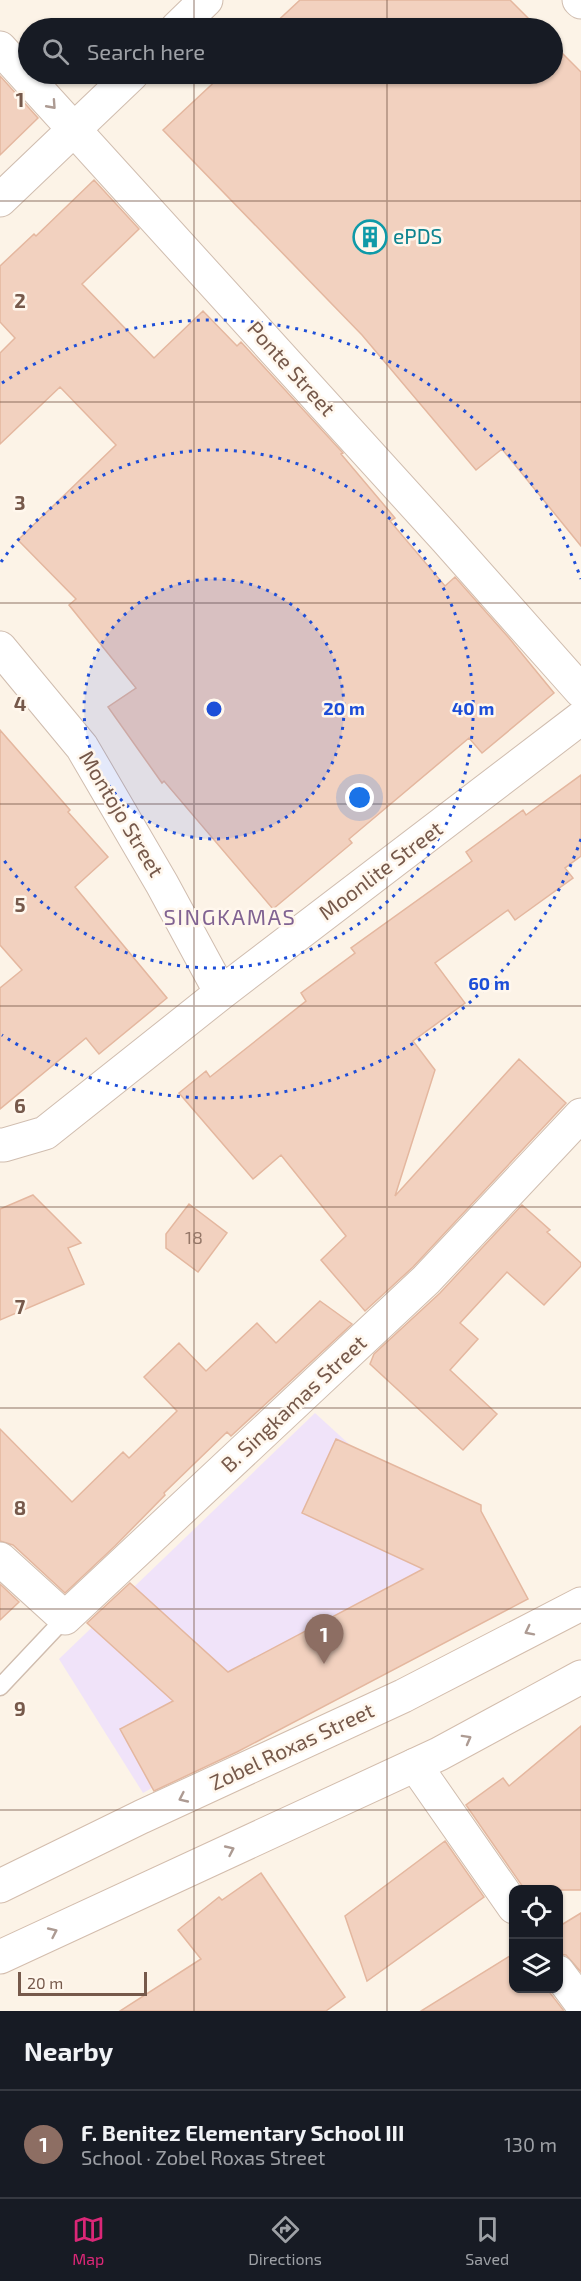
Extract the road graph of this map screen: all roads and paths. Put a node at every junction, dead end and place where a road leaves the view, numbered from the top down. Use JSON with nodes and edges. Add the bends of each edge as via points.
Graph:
{"nodes":[{"id":1,"x":206,"y":0,"type":"edge"},
{"id":2,"x":187,"y":18,"type":"edge"},
{"id":3,"x":0,"y":48,"type":"edge"},
{"id":4,"x":18,"y":68,"type":"edge"},
{"id":5,"x":33,"y":84,"type":"edge"},
{"id":6,"x":122,"y":84,"type":"edge"},
{"id":7,"x":75,"y":130,"type":"junction"},
{"id":8,"x":0,"y":200,"type":"edge"},
{"id":9,"x":0,"y":648,"type":"edge"},
{"id":10,"x":581,"y":691,"type":"edge"},
{"id":11,"x":581,"y":718,"type":"edge"},
{"id":12,"x":221,"y":993,"type":"junction"},
{"id":13,"x":581,"y":1115,"type":"edge"},
{"id":14,"x":2,"y":1145,"type":"edge"},
{"id":15,"x":0,"y":1558,"type":"edge"},
{"id":16,"x":581,"y":1604,"type":"edge"},
{"id":17,"x":65,"y":1618,"type":"junction"},
{"id":18,"x":581,"y":1677,"type":"edge"},
{"id":19,"x":0,"y":1688,"type":"edge"},
{"id":20,"x":415,"y":1765,"type":"junction"},
{"id":21,"x":0,"y":1886,"type":"edge"},
{"id":22,"x":509,"y":1901,"type":"edge"},
{"id":23,"x":0,"y":1957,"type":"edge"},
{"id":24,"x":563,"y":1979,"type":"edge"},
{"id":25,"x":581,"y":2003,"type":"edge"}],
"edges":[{"from":1,"to":2,"type":"street"},
{"from":3,"to":4,"type":"street","name":"Ponte Street","one_way":true},
{"from":5,"to":7,"type":"street","name":"Ponte Street","one_way":true},
{"from":6,"to":7,"type":"street"},
{"from":7,"to":8,"type":"street"},
{"from":7,"to":10,"type":"street","name":"Ponte Street"},
{"from":9,"to":12,"type":"street","name":"Montojo Street","via":[[82,747]]},
{"from":11,"to":12,"type":"street","name":"Moonlite Street"},
{"from":12,"to":14,"type":"street","name":"Moonlite Street","via":[[45,1133]]},
{"from":13,"to":17,"type":"street","name":"B. Singkamas Street","via":[[426,1280]]},
{"from":15,"to":17,"type":"street"},
{"from":16,"to":21,"type":"street","name":"Zobel Roxas Street","one_way":true,"via":[[403,1696]]},
{"from":17,"to":19,"type":"lane","name":"B. Singkamas Street"},
{"from":20,"to":18,"type":"street","one_way":true},
{"from":20,"to":22,"type":"street"},
{"from":23,"to":20,"type":"street","one_way":true},
{"from":24,"to":25,"type":"street"}]}
